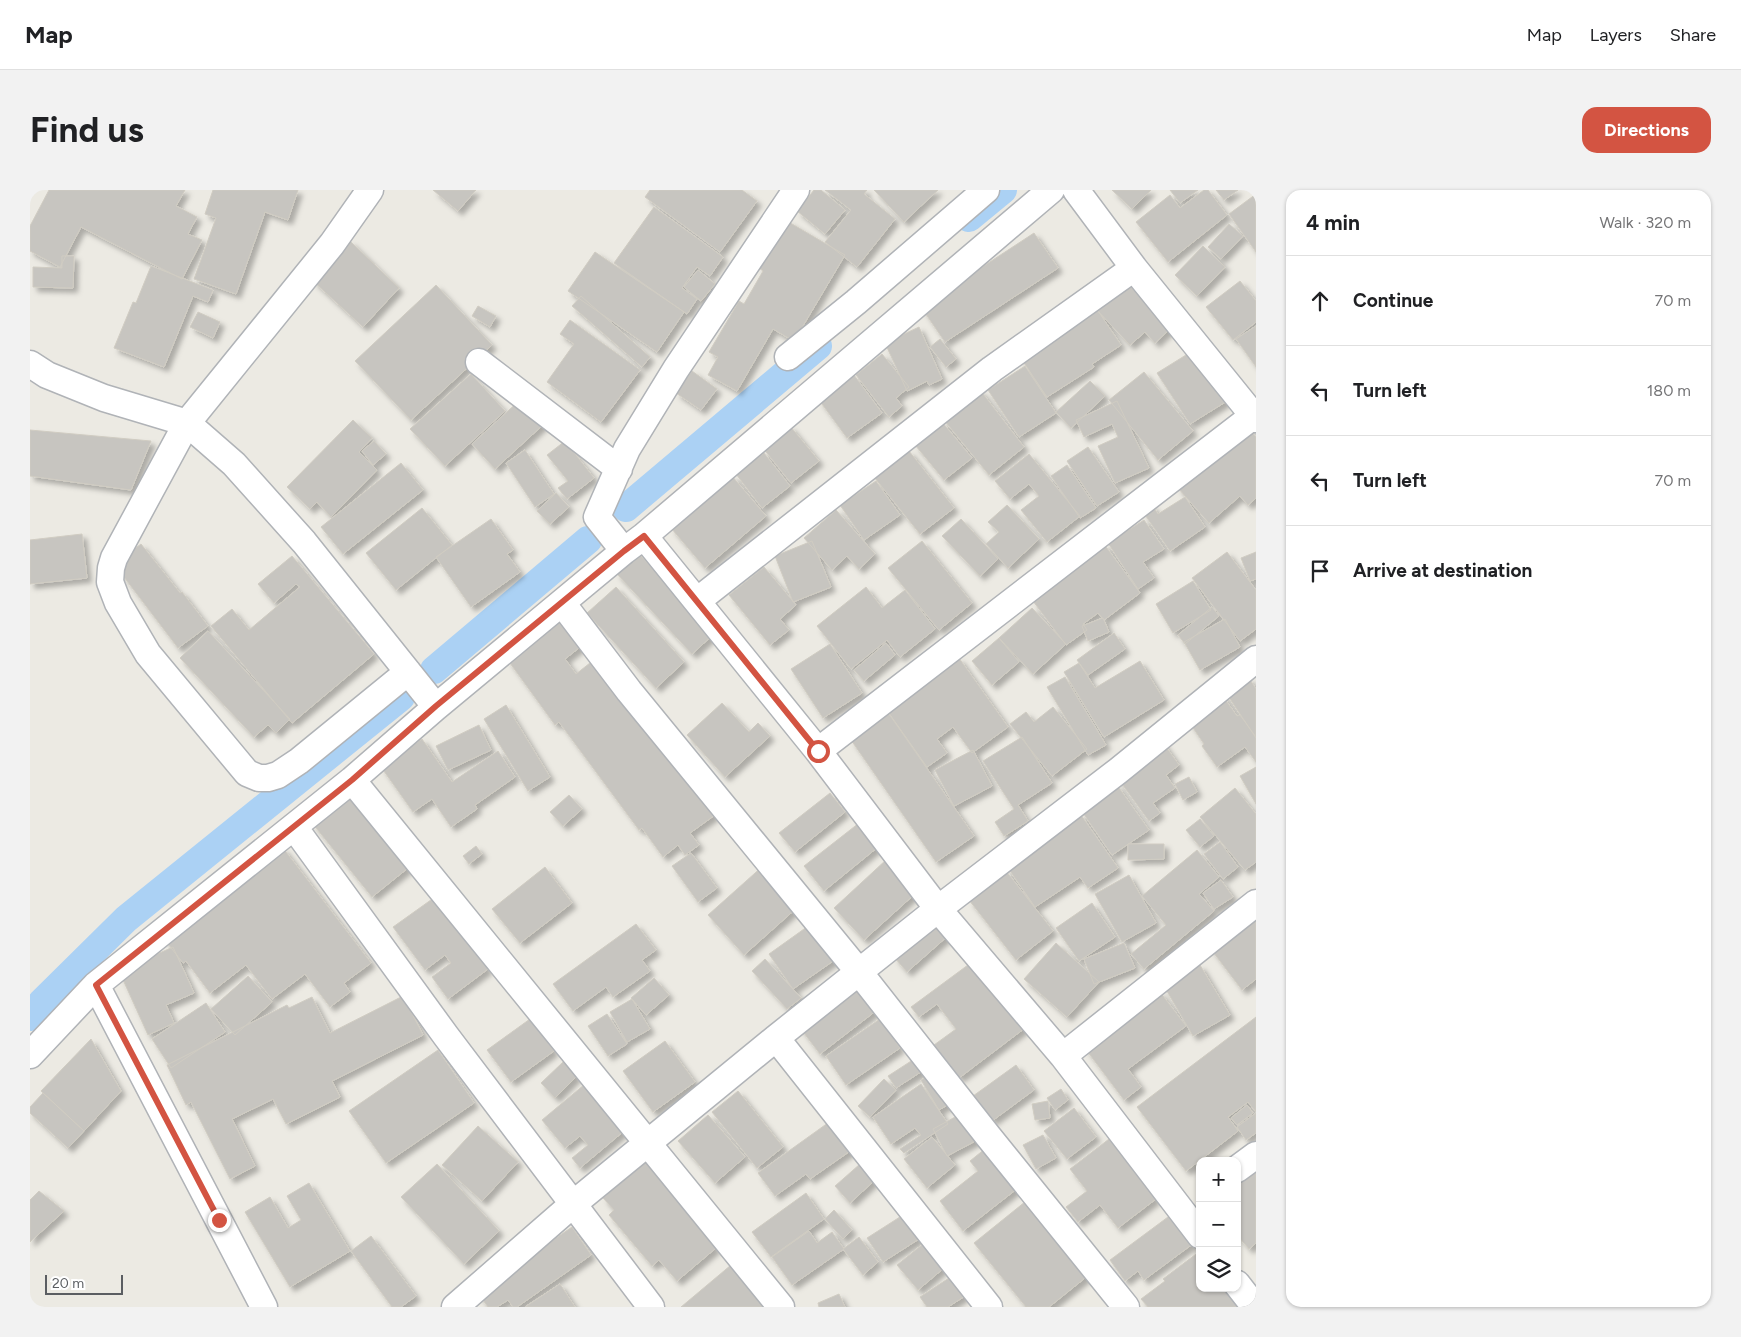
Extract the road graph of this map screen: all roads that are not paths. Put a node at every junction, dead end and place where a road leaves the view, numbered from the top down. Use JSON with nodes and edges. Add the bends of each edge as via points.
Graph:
{"nodes":[{"id":1,"x":370,"y":190,"type":"edge"},
{"id":2,"x":796,"y":190,"type":"edge"},
{"id":3,"x":986,"y":190,"type":"edge"},
{"id":4,"x":1051,"y":190,"type":"edge"},
{"id":5,"x":1076,"y":190,"type":"edge"},
{"id":6,"x":1134,"y":268,"type":"junction"},
{"id":7,"x":788,"y":357,"type":"dead end"},
{"id":8,"x":479,"y":362,"type":"dead end"},
{"id":9,"x":30,"y":364,"type":"edge"},
{"id":10,"x":1255,"y":417,"type":"edge"},
{"id":11,"x":187,"y":424,"type":"junction"},
{"id":12,"x":619,"y":469,"type":"junction"},
{"id":13,"x":634,"y":543,"type":"junction"},
{"id":14,"x":697,"y":601,"type":"junction"},
{"id":15,"x":562,"y":603,"type":"junction"},
{"id":16,"x":1256,"y":659,"type":"edge"},
{"id":17,"x":408,"y":672,"type":"junction"},
{"id":18,"x":436,"y":706,"type":"junction"},
{"id":19,"x":818,"y":751,"type":"junction"},
{"id":20,"x":352,"y":780,"type":"junction"},
{"id":21,"x":294,"y":827,"type":"junction"},
{"id":22,"x":1256,"y":903,"type":"edge"},
{"id":23,"x":938,"y":909,"type":"junction"},
{"id":24,"x":859,"y":972,"type":"junction"},
{"id":25,"x":96,"y":985,"type":"junction"},
{"id":26,"x":776,"y":1038,"type":"junction"},
{"id":27,"x":30,"y":1055,"type":"edge"},
{"id":28,"x":1063,"y":1056,"type":"junction"},
{"id":29,"x":647,"y":1144,"type":"junction"},
{"id":30,"x":1256,"y":1154,"type":"edge"},
{"id":31,"x":1241,"y":1166,"type":"edge"},
{"id":32,"x":572,"y":1205,"type":"junction"},
{"id":33,"x":1191,"y":1205,"type":"edge"},
{"id":34,"x":1196,"y":1222,"type":"edge"},
{"id":35,"x":1241,"y":1289,"type":"edge"},
{"id":36,"x":264,"y":1307,"type":"edge"},
{"id":37,"x":455,"y":1307,"type":"edge"},
{"id":38,"x":650,"y":1307,"type":"edge"},
{"id":39,"x":782,"y":1307,"type":"edge"},
{"id":40,"x":989,"y":1307,"type":"edge"},
{"id":41,"x":1126,"y":1307,"type":"edge"},
{"id":42,"x":1255,"y":1307,"type":"edge"}],
"edges":[{"from":1,"to":11,"type":"street","via":[[332,244]]},
{"from":2,"to":12,"type":"street","via":[[676,369],[627,449]]},
{"from":3,"to":7,"type":"street"},
{"from":4,"to":13,"type":"street"},
{"from":5,"to":6,"type":"street"},
{"from":6,"to":10,"type":"street"},
{"from":6,"to":14,"type":"street","via":[[992,369]]},
{"from":8,"to":12,"type":"street"},
{"from":9,"to":11,"type":"street","via":[[47,376],[104,398]]},
{"from":10,"to":19,"type":"street"},
{"from":11,"to":17,"type":"street","via":[[234,464],[304,542]]},
{"from":11,"to":17,"type":"street","via":[[114,558],[110,582],[118,603],[148,654],[247,773],[260,778],[278,775],[300,761]]},
{"from":12,"to":13,"type":"street","via":[[598,517]]},
{"from":13,"to":14,"type":"street"},
{"from":13,"to":15,"type":"street"},
{"from":14,"to":19,"type":"street"},
{"from":15,"to":18,"type":"street"},
{"from":15,"to":24,"type":"street","via":[[635,698]]},
{"from":16,"to":23,"type":"street","via":[[1118,771]]},
{"from":17,"to":18,"type":"street"},
{"from":18,"to":20,"type":"street"},
{"from":19,"to":23,"type":"street"},
{"from":20,"to":21,"type":"street"},
{"from":20,"to":29,"type":"street"},
{"from":21,"to":25,"type":"street"},
{"from":21,"to":32,"type":"street"},
{"from":22,"to":28,"type":"street"},
{"from":23,"to":24,"type":"street"},
{"from":23,"to":28,"type":"street"},
{"from":24,"to":26,"type":"street"},
{"from":24,"to":41,"type":"street"},
{"from":25,"to":27,"type":"street"},
{"from":25,"to":36,"type":"street"},
{"from":26,"to":29,"type":"street"},
{"from":26,"to":40,"type":"street"},
{"from":28,"to":33,"type":"street"},
{"from":29,"to":32,"type":"street"},
{"from":29,"to":39,"type":"street"},
{"from":30,"to":31,"type":"street"},
{"from":32,"to":37,"type":"street"},
{"from":32,"to":38,"type":"street"},
{"from":33,"to":34,"type":"street"},
{"from":35,"to":42,"type":"street"}]}
